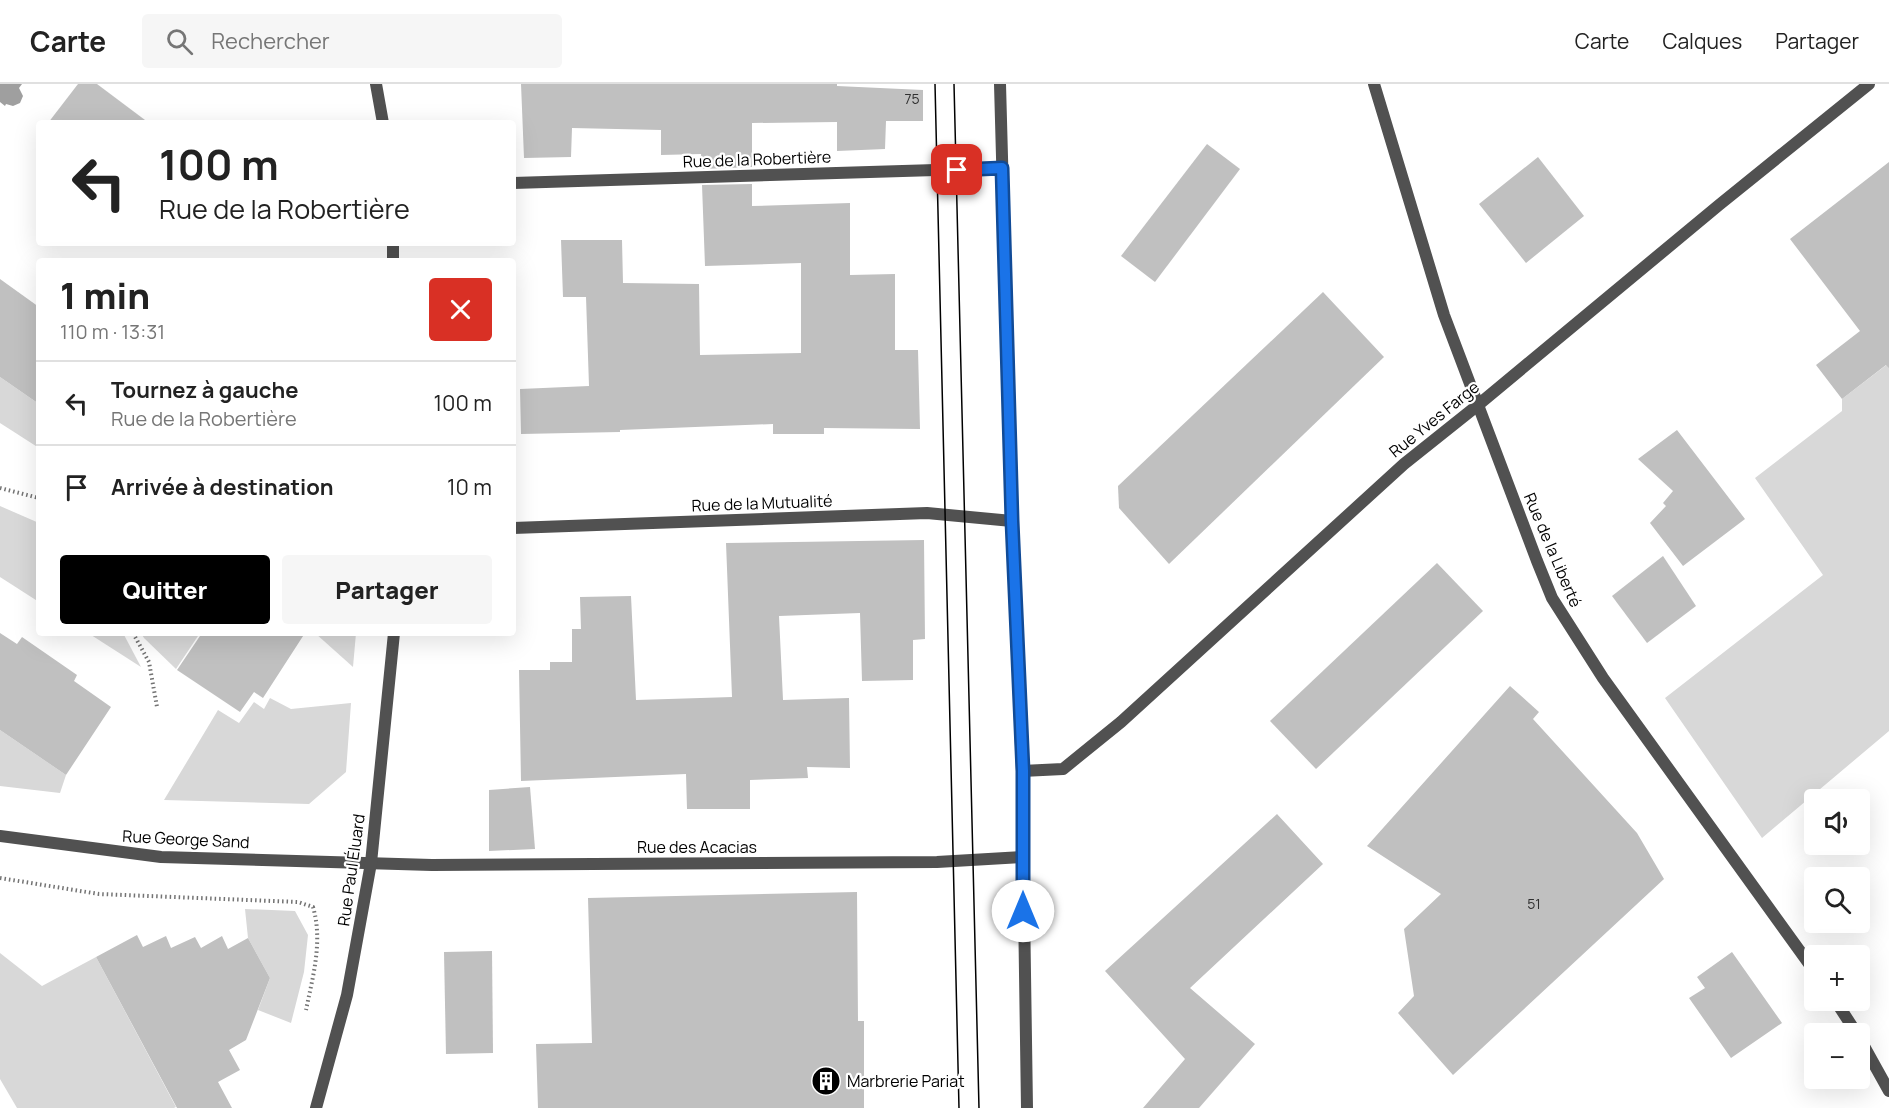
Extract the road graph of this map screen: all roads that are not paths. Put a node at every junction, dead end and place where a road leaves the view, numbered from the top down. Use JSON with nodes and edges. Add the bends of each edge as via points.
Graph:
{"nodes":[{"id":1,"x":376,"y":84,"type":"edge"},
{"id":2,"x":1000,"y":84,"type":"edge"},
{"id":3,"x":1374,"y":84,"type":"edge"},
{"id":4,"x":1869,"y":84,"type":"edge"},
{"id":5,"x":382,"y":120,"type":"edge"},
{"id":6,"x":1002,"y":168,"type":"junction"},
{"id":7,"x":516,"y":183,"type":"edge"},
{"id":8,"x":1478,"y":405,"type":"junction"},
{"id":9,"x":1012,"y":521,"type":"junction"},
{"id":10,"x":516,"y":528,"type":"edge"},
{"id":11,"x":394,"y":636,"type":"edge"},
{"id":12,"x":1023,"y":771,"type":"junction"},
{"id":13,"x":0,"y":836,"type":"edge"},
{"id":14,"x":1023,"y":856,"type":"junction"},
{"id":15,"x":371,"y":863,"type":"junction"},
{"id":16,"x":1804,"y":957,"type":"edge"},
{"id":17,"x":1870,"y":1054,"type":"edge"},
{"id":18,"x":1886,"y":1077,"type":"edge"},
{"id":19,"x":1889,"y":1091,"type":"edge"},
{"id":20,"x":316,"y":1108,"type":"edge"},
{"id":21,"x":1027,"y":1108,"type":"edge"}],
"edges":[{"from":1,"to":5,"type":"street"},
{"from":2,"to":6,"type":"street"},
{"from":3,"to":8,"type":"street","name":"Rue de la Liberté","via":[[1444,315]]},
{"from":4,"to":8,"type":"street","name":"Rue Yves Farge"},
{"from":6,"to":7,"type":"street","name":"Rue de la Robertière"},
{"from":6,"to":9,"type":"street"},
{"from":8,"to":12,"type":"street","name":"Rue Yves Farge","via":[[1404,464],[1080,756],[1063,769]]},
{"from":8,"to":16,"type":"street","name":"Rue de la Liberté","via":[[1552,598],[1603,678]]},
{"from":9,"to":10,"type":"street","name":"Rue de la Mutualité","via":[[927,513]]},
{"from":9,"to":12,"type":"street"},
{"from":11,"to":15,"type":"street","name":"Rue Paul Éluard"},
{"from":12,"to":14,"type":"street"},
{"from":13,"to":15,"type":"street","name":"Rue George Sand","via":[[161,857]]},
{"from":14,"to":15,"type":"street","name":"Rue des Acacias","via":[[937,862]]},
{"from":14,"to":21,"type":"street"},
{"from":15,"to":20,"type":"street","name":"Rue Paul Éluard","via":[[347,995]]},
{"from":17,"to":18,"type":"street"},
{"from":18,"to":19,"type":"street"}]}
